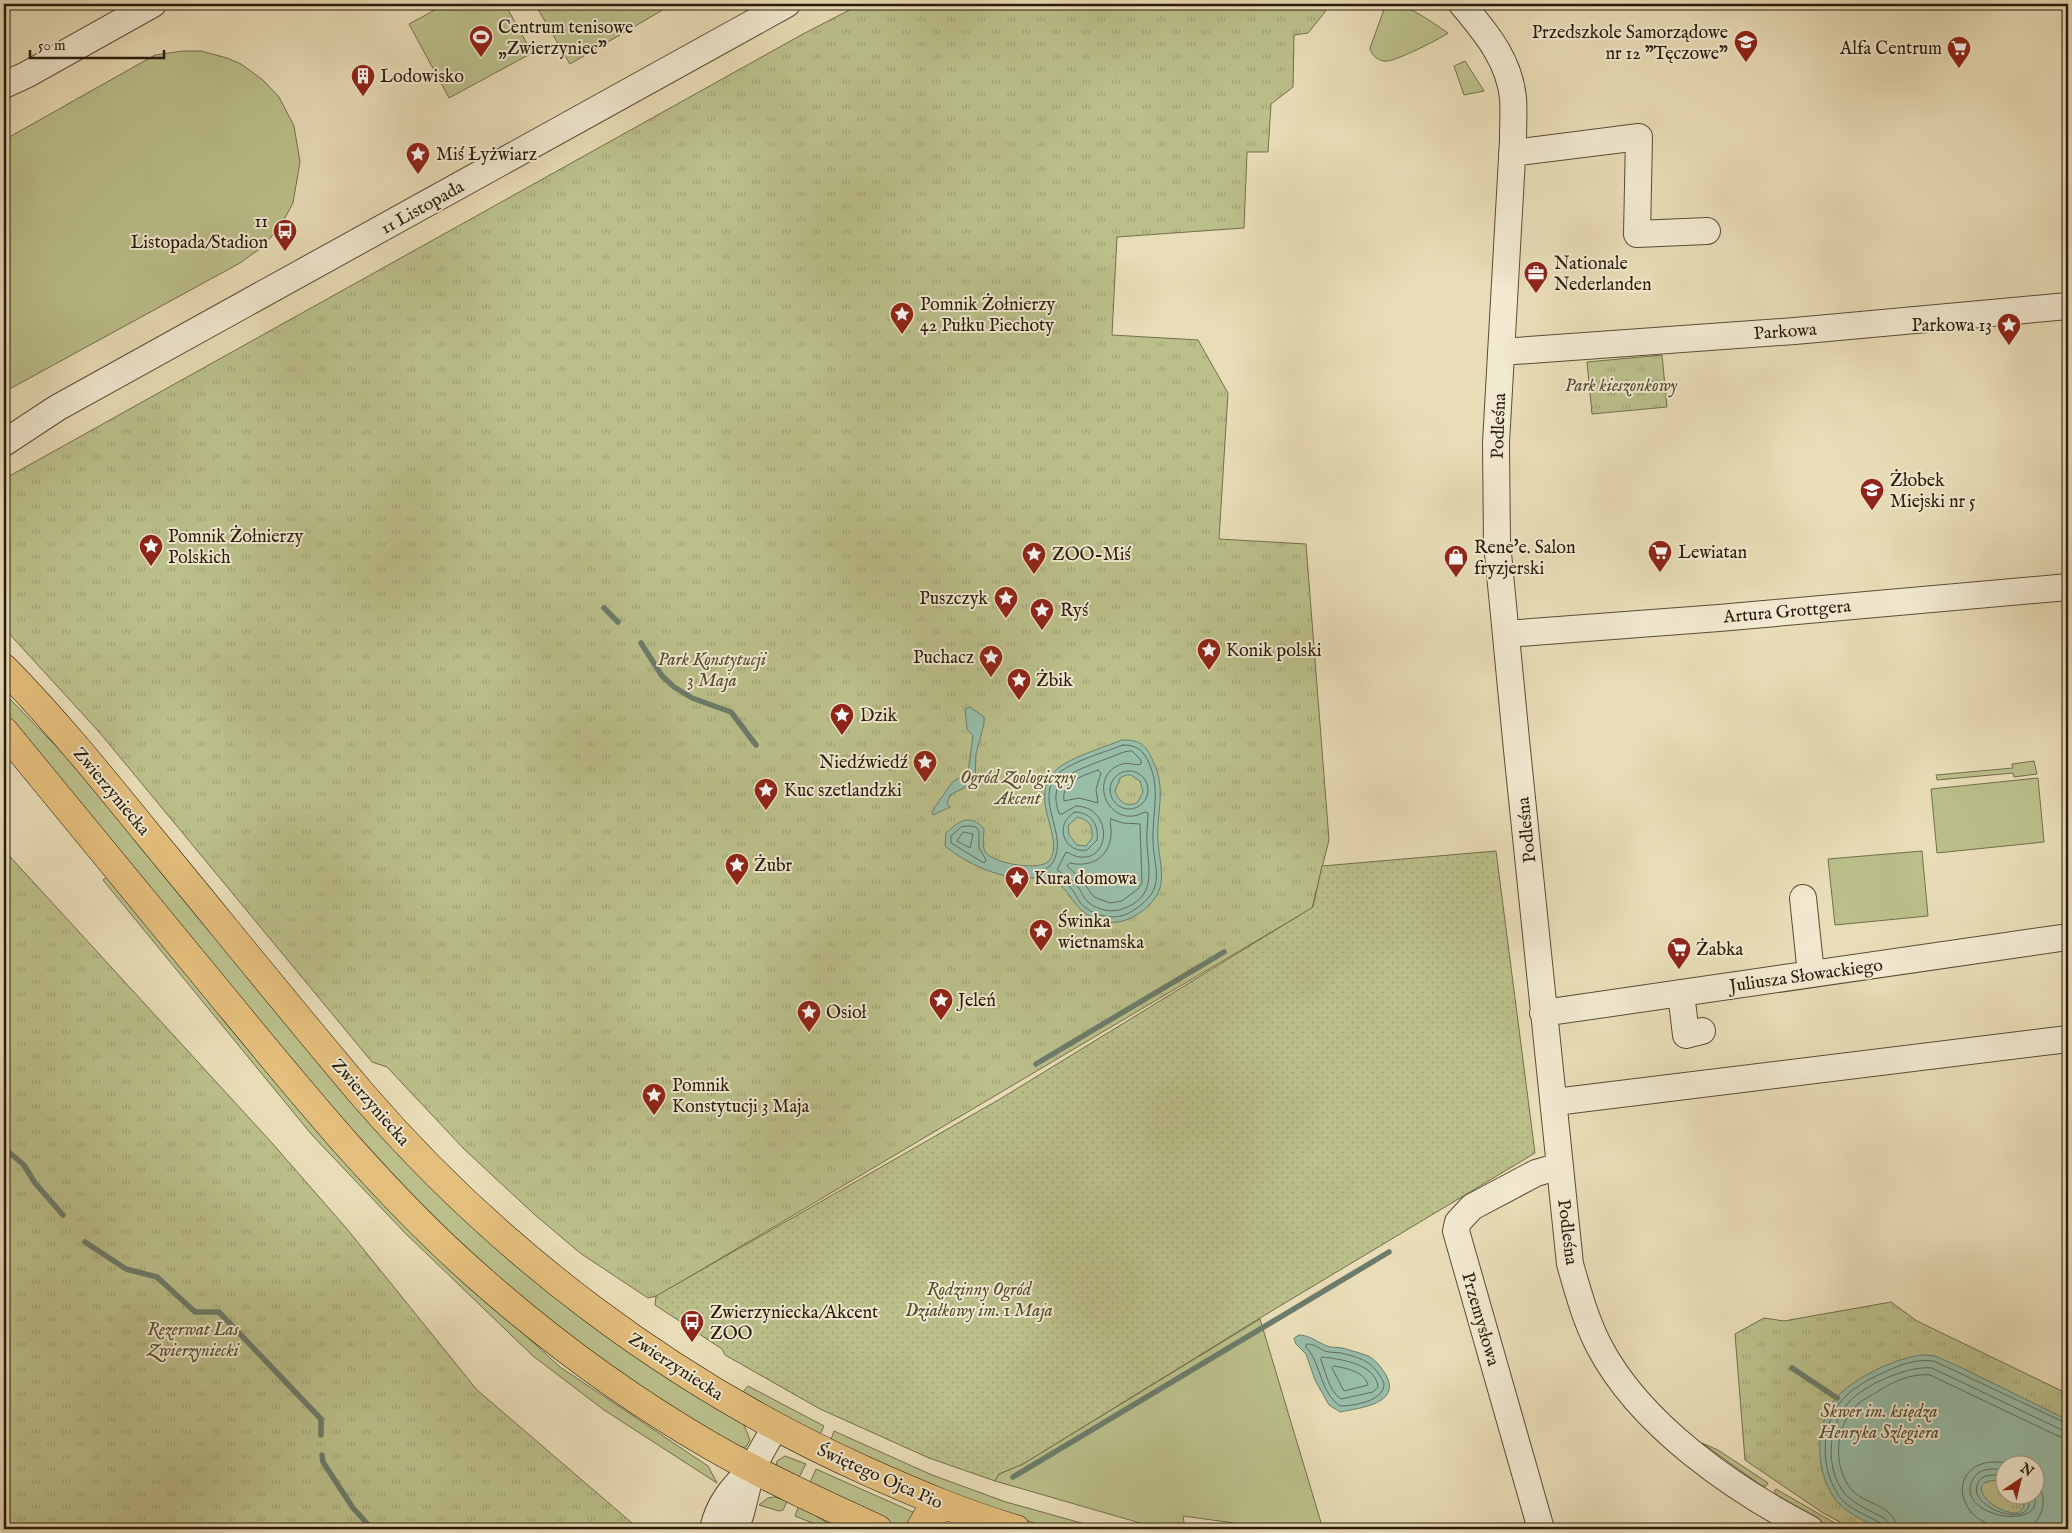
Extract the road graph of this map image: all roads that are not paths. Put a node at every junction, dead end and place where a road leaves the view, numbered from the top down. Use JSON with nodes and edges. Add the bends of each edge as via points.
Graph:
{"nodes":[{"id":1,"x":153,"y":4,"type":"edge"},
{"id":2,"x":787,"y":4,"type":"edge"},
{"id":3,"x":1442,"y":4,"type":"edge"},
{"id":4,"x":1462,"y":4,"type":"edge"},
{"id":5,"x":1485,"y":32,"type":"junction"},
{"id":6,"x":4,"y":85,"type":"edge"},
{"id":7,"x":1512,"y":153,"type":"junction"},
{"id":8,"x":1707,"y":231,"type":"dead end"},
{"id":9,"x":2068,"y":306,"type":"edge"},
{"id":10,"x":1502,"y":352,"type":"junction"},
{"id":11,"x":58,"y":408,"type":"junction"},
{"id":12,"x":4,"y":431,"type":"edge"},
{"id":13,"x":4,"y":443,"type":"edge"},
{"id":14,"x":2068,"y":587,"type":"edge"},
{"id":15,"x":1506,"y":634,"type":"junction"},
{"id":16,"x":4,"y":668,"type":"edge"},
{"id":17,"x":4,"y":732,"type":"edge"},
{"id":18,"x":1803,"y":898,"type":"dead end"},
{"id":19,"x":2068,"y":937,"type":"edge"},
{"id":20,"x":1810,"y":974,"type":"junction"},
{"id":21,"x":1680,"y":993,"type":"junction"},
{"id":22,"x":1543,"y":1013,"type":"junction"},
{"id":23,"x":1702,"y":1031,"type":"dead end"},
{"id":24,"x":2068,"y":1039,"type":"edge"},
{"id":25,"x":1554,"y":1102,"type":"junction"},
{"id":26,"x":1560,"y":1166,"type":"junction"},
{"id":27,"x":775,"y":1427,"type":"junction"},
{"id":28,"x":752,"y":1468,"type":"junction"},
{"id":29,"x":947,"y":1506,"type":"junction"},
{"id":30,"x":713,"y":1529,"type":"edge"},
{"id":31,"x":735,"y":1529,"type":"edge"},
{"id":32,"x":878,"y":1529,"type":"edge"},
{"id":33,"x":920,"y":1529,"type":"edge"},
{"id":34,"x":1016,"y":1529,"type":"edge"},
{"id":35,"x":1541,"y":1529,"type":"edge"},
{"id":36,"x":1810,"y":1529,"type":"edge"}],
"edges":[{"from":1,"to":6,"type":"street"},
{"from":2,"to":11,"type":"street","name":"11 Listopada"},
{"from":3,"to":5,"type":"street","name":"Podleśna"},
{"from":4,"to":5,"type":"street","name":"Podleśna"},
{"from":5,"to":7,"type":"street","name":"Podleśna","via":[[1503,60],[1509,79]]},
{"from":7,"to":8,"type":"street","via":[[1639,137],[1637,234]]},
{"from":7,"to":10,"type":"street","name":"Podleśna"},
{"from":9,"to":10,"type":"street","name":"Parkowa","via":[[1795,331]]},
{"from":10,"to":15,"type":"street","name":"Podleśna","via":[[1496,444],[1496,518]]},
{"from":11,"to":12,"type":"street","name":"11 Listopada"},
{"from":11,"to":13,"type":"street","name":"11 Listopada"},
{"from":14,"to":15,"type":"street","name":"Artura Grottgera"},
{"from":15,"to":22,"type":"street","name":"Podleśna"},
{"from":16,"to":27,"type":"main road","name":"Zwierzyniecka","via":[[94,768],[364,1096],[421,1158],[480,1216],[598,1314],[675,1368]]},
{"from":17,"to":28,"type":"main road","via":[[291,1080],[359,1159],[414,1216],[476,1275],[582,1361],[702,1440]]},
{"from":18,"to":20,"type":"street"},
{"from":19,"to":20,"type":"street","name":"Juliusza Słowackiego"},
{"from":20,"to":21,"type":"street","name":"Juliusza Słowackiego"},
{"from":21,"to":22,"type":"street","name":"Juliusza Słowackiego"},
{"from":21,"to":23,"type":"street","via":[[1686,1035]]},
{"from":22,"to":25,"type":"street","name":"Podleśna"},
{"from":24,"to":25,"type":"street"},
{"from":25,"to":26,"type":"street","name":"Podleśna"},
{"from":26,"to":35,"type":"street","name":"Przemysłowa","via":[[1536,1173],[1472,1207],[1461,1217],[1456,1232]]},
{"from":26,"to":36,"type":"street","name":"Podleśna","via":[[1570,1264],[1599,1346],[1618,1378],[1648,1414],[1688,1449],[1741,1487]]},
{"from":27,"to":28,"type":"street"},
{"from":27,"to":29,"type":"main road","name":"Świętego Ojca Pio","via":[[832,1456]]},
{"from":28,"to":30,"type":"street","via":[[727,1494]]},
{"from":28,"to":31,"type":"street"},
{"from":28,"to":32,"type":"main road"},
{"from":29,"to":33,"type":"main road","via":[[928,1515]]},
{"from":29,"to":34,"type":"main road","name":"Świętego Ojca Pio"}]}
